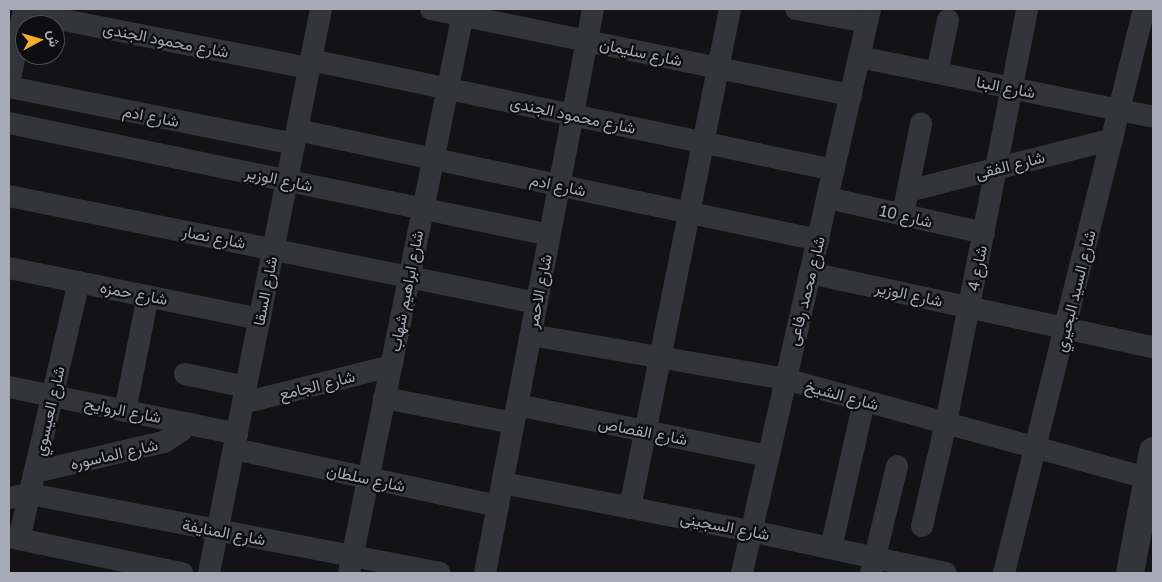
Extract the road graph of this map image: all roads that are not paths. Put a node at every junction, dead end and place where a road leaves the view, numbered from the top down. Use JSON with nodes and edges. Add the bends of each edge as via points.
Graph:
{"nodes":[{"id":1,"x":321,"y":9,"type":"edge"},
{"id":2,"x":430,"y":9,"type":"edge"},
{"id":3,"x":593,"y":9,"type":"edge"},
{"id":4,"x":730,"y":9,"type":"edge"},
{"id":5,"x":796,"y":9,"type":"edge"},
{"id":6,"x":1027,"y":9,"type":"edge"},
{"id":7,"x":1144,"y":10,"type":"edge"},
{"id":8,"x":24,"y":11,"type":"edge"},
{"id":9,"x":463,"y":12,"type":"edge"},
{"id":10,"x":868,"y":15,"type":"edge"},
{"id":11,"x":948,"y":20,"type":"dead end"},
{"id":12,"x":587,"y":41,"type":"junction"},
{"id":13,"x":859,"y":57,"type":"junction"},
{"id":14,"x":310,"y":64,"type":"junction"},
{"id":15,"x":718,"y":68,"type":"junction"},
{"id":16,"x":938,"y":73,"type":"junction"},
{"id":17,"x":9,"y":85,"type":"edge"},
{"id":18,"x":448,"y":88,"type":"junction"},
{"id":19,"x":1012,"y":88,"type":"junction"},
{"id":20,"x":851,"y":95,"type":"junction"},
{"id":21,"x":1120,"y":110,"type":"junction"},
{"id":22,"x":573,"y":115,"type":"junction"},
{"id":23,"x":1153,"y":116,"type":"edge"},
{"id":24,"x":9,"y":124,"type":"edge"},
{"id":25,"x":921,"y":124,"type":"dead end"},
{"id":26,"x":296,"y":137,"type":"junction"},
{"id":27,"x":1113,"y":139,"type":"junction"},
{"id":28,"x":703,"y":142,"type":"junction"},
{"id":29,"x":433,"y":159,"type":"junction"},
{"id":30,"x":996,"y":168,"type":"junction"},
{"id":31,"x":834,"y":170,"type":"junction"},
{"id":32,"x":287,"y":181,"type":"junction"},
{"id":33,"x":559,"y":185,"type":"junction"},
{"id":34,"x":908,"y":191,"type":"junction"},
{"id":35,"x":9,"y":196,"type":"edge"},
{"id":36,"x":828,"y":198,"type":"junction"},
{"id":37,"x":423,"y":209,"type":"junction"},
{"id":38,"x":689,"y":212,"type":"junction"},
{"id":39,"x":903,"y":215,"type":"junction"},
{"id":40,"x":550,"y":234,"type":"junction"},
{"id":41,"x":984,"y":234,"type":"junction"},
{"id":42,"x":819,"y":240,"type":"junction"},
{"id":43,"x":273,"y":249,"type":"junction"},
{"id":44,"x":9,"y":268,"type":"edge"},
{"id":45,"x":810,"y":273,"type":"junction"},
{"id":46,"x":409,"y":277,"type":"junction"},
{"id":47,"x":80,"y":282,"type":"junction"},
{"id":48,"x":148,"y":296,"type":"junction"},
{"id":49,"x":537,"y":302,"type":"junction"},
{"id":50,"x":969,"y":307,"type":"junction"},
{"id":51,"x":260,"y":319,"type":"junction"},
{"id":52,"x":1066,"y":328,"type":"junction"},
{"id":53,"x":531,"y":335,"type":"junction"},
{"id":54,"x":1153,"y":346,"type":"edge"},
{"id":55,"x":660,"y":357,"type":"junction"},
{"id":56,"x":391,"y":366,"type":"junction"},
{"id":57,"x":185,"y":374,"type":"dead end"},
{"id":58,"x":785,"y":379,"type":"junction"},
{"id":59,"x":9,"y":387,"type":"edge"},
{"id":60,"x":244,"y":395,"type":"junction"},
{"id":61,"x":53,"y":396,"type":"junction"},
{"id":62,"x":384,"y":398,"type":"junction"},
{"id":63,"x":864,"y":401,"type":"junction"},
{"id":64,"x":125,"y":411,"type":"junction"},
{"id":65,"x":516,"y":414,"type":"junction"},
{"id":66,"x":187,"y":423,"type":"junction"},
{"id":67,"x":946,"y":423,"type":"junction"},
{"id":68,"x":645,"y":432,"type":"junction"},
{"id":69,"x":235,"y":442,"type":"junction"},
{"id":70,"x":1037,"y":448,"type":"junction"},
{"id":71,"x":1153,"y":451,"type":"edge"},
{"id":72,"x":768,"y":456,"type":"junction"},
{"id":73,"x":897,"y":466,"type":"dead end"},
{"id":74,"x":368,"y":478,"type":"junction"},
{"id":75,"x":1148,"y":478,"type":"junction"},
{"id":76,"x":503,"y":483,"type":"junction"},
{"id":77,"x":24,"y":488,"type":"edge"},
{"id":78,"x":498,"y":506,"type":"junction"},
{"id":79,"x":630,"y":508,"type":"junction"},
{"id":80,"x":922,"y":526,"type":"dead end"},
{"id":81,"x":217,"y":530,"type":"junction"},
{"id":82,"x":751,"y":531,"type":"junction"},
{"id":83,"x":14,"y":538,"type":"edge"},
{"id":84,"x":831,"y":548,"type":"junction"},
{"id":85,"x":350,"y":565,"type":"edge"},
{"id":86,"x":873,"y":565,"type":"edge"},
{"id":87,"x":182,"y":573,"type":"edge"},
{"id":88,"x":209,"y":573,"type":"edge"},
{"id":89,"x":439,"y":573,"type":"edge"},
{"id":90,"x":486,"y":573,"type":"edge"},
{"id":91,"x":742,"y":573,"type":"edge"},
{"id":92,"x":946,"y":573,"type":"edge"},
{"id":93,"x":1004,"y":573,"type":"edge"},
{"id":94,"x":1130,"y":573,"type":"edge"}],
"edges":[{"from":1,"to":14,"type":"street","name":"شارع السقا"},
{"from":2,"to":9,"type":"street","name":"شارع سليمان"},
{"from":3,"to":12,"type":"street","name":"شارع الاحمر"},
{"from":4,"to":15,"type":"street"},
{"from":5,"to":10,"type":"street"},
{"from":6,"to":19,"type":"street","name":"شارع 4"},
{"from":7,"to":21,"type":"street","name":"شارع السيد البحيري"},
{"from":8,"to":14,"type":"street","name":"شارع محمود الجندى"},
{"from":8,"to":17,"type":"street"},
{"from":9,"to":12,"type":"street","name":"شارع سليمان"},
{"from":9,"to":18,"type":"street","name":"شارع ابراهيم شهاب"},
{"from":10,"to":13,"type":"street","name":"شارع محمد رفاعى"},
{"from":11,"to":16,"type":"street"},
{"from":12,"to":15,"type":"street","name":"شارع سليمان"},
{"from":12,"to":22,"type":"street","name":"شارع الاحمر"},
{"from":13,"to":16,"type":"street","name":"شارع البنا"},
{"from":13,"to":20,"type":"street","name":"شارع محمد رفاعى"},
{"from":14,"to":18,"type":"street","name":"شارع محمود الجندى"},
{"from":14,"to":26,"type":"street","name":"شارع السقا"},
{"from":15,"to":20,"type":"street","name":"شارع سليمان"},
{"from":15,"to":28,"type":"street"},
{"from":16,"to":19,"type":"street","name":"شارع البنا"},
{"from":17,"to":26,"type":"street","name":"شارع ادم"},
{"from":18,"to":22,"type":"street","name":"شارع محمود الجندى"},
{"from":18,"to":29,"type":"street","name":"شارع ابراهيم شهاب"},
{"from":19,"to":21,"type":"street","name":"شارع البنا"},
{"from":19,"to":30,"type":"street","name":"شارع 4"},
{"from":20,"to":31,"type":"street","name":"شارع محمد رفاعى"},
{"from":21,"to":23,"type":"street","name":"شارع البنا"},
{"from":21,"to":27,"type":"street","name":"شارع السيد البحيري"},
{"from":22,"to":28,"type":"street","name":"شارع محمود الجندى"},
{"from":22,"to":33,"type":"street","name":"شارع الاحمر"},
{"from":24,"to":32,"type":"street","name":"شارع الوزير"},
{"from":25,"to":34,"type":"street"},
{"from":26,"to":29,"type":"street","name":"شارع ادم"},
{"from":26,"to":32,"type":"street","name":"شارع السقا"},
{"from":27,"to":30,"type":"street","name":"شارع الفقى"},
{"from":27,"to":52,"type":"street","name":"شارع السيد البحيري"},
{"from":28,"to":31,"type":"street","name":"شارع محمود الجندى"},
{"from":28,"to":38,"type":"street"},
{"from":29,"to":33,"type":"street","name":"شارع ادم"},
{"from":29,"to":37,"type":"street","name":"شارع ابراهيم شهاب"},
{"from":30,"to":34,"type":"street","name":"شارع الفقى"},
{"from":30,"to":41,"type":"street","name":"شارع 4"},
{"from":31,"to":36,"type":"street","name":"شارع محمد رفاعى"},
{"from":32,"to":37,"type":"street","name":"شارع الوزير"},
{"from":32,"to":43,"type":"street","name":"شارع السقا"},
{"from":33,"to":38,"type":"street","name":"شارع ادم"},
{"from":33,"to":40,"type":"street","name":"شارع الاحمر"},
{"from":34,"to":39,"type":"street"},
{"from":35,"to":43,"type":"street","name":"شارع نصار"},
{"from":36,"to":39,"type":"street","name":"شارع 10"},
{"from":36,"to":42,"type":"street","name":"شارع محمد رفاعى"},
{"from":37,"to":40,"type":"street","name":"شارع الوزير"},
{"from":37,"to":46,"type":"street","name":"شارع ابراهيم شهاب"},
{"from":38,"to":42,"type":"street","name":"شارع ادم"},
{"from":38,"to":55,"type":"street"},
{"from":39,"to":41,"type":"street","name":"شارع 10"},
{"from":40,"to":49,"type":"street","name":"شارع الاحمر"},
{"from":41,"to":50,"type":"street","name":"شارع 4"},
{"from":42,"to":45,"type":"street","name":"شارع محمد رفاعى"},
{"from":43,"to":46,"type":"street","name":"شارع نصار"},
{"from":43,"to":51,"type":"street","name":"شارع السقا"},
{"from":44,"to":47,"type":"street","name":"شارع حمزه"},
{"from":45,"to":50,"type":"street","name":"شارع الوزير"},
{"from":45,"to":58,"type":"street","name":"شارع محمد رفاعى"},
{"from":46,"to":49,"type":"street","name":"شارع نصار"},
{"from":46,"to":56,"type":"street","name":"شارع ابراهيم شهاب"},
{"from":47,"to":48,"type":"street","name":"شارع حمزه"},
{"from":47,"to":61,"type":"street","name":"شارع العيسوي"},
{"from":48,"to":51,"type":"street","name":"شارع حمزه"},
{"from":48,"to":64,"type":"street"},
{"from":49,"to":53,"type":"street","name":"شارع الاحمر"},
{"from":50,"to":52,"type":"street","name":"شارع الوزير"},
{"from":50,"to":67,"type":"street","name":"شارع 4"},
{"from":51,"to":60,"type":"street","name":"شارع السقا"},
{"from":52,"to":54,"type":"street","name":"شارع الوزير"},
{"from":52,"to":70,"type":"street","name":"شارع السيد البحيري"},
{"from":53,"to":55,"type":"street","name":"شارع الشيخ"},
{"from":53,"to":65,"type":"street","name":"شارع الاحمر"},
{"from":55,"to":58,"type":"street","name":"شارع الشيخ"},
{"from":55,"to":68,"type":"street"},
{"from":56,"to":60,"type":"street","name":"شارع الجامع"},
{"from":56,"to":62,"type":"street","name":"شارع ابراهيم شهاب"},
{"from":57,"to":60,"type":"street"},
{"from":58,"to":63,"type":"street","name":"شارع الشيخ"},
{"from":58,"to":72,"type":"street","name":"شارع محمد رفاعى"},
{"from":59,"to":61,"type":"street","name":"شارع الروايح"},
{"from":60,"to":69,"type":"street","name":"شارع السقا"},
{"from":61,"to":64,"type":"street","name":"شارع الروايح"},
{"from":61,"to":77,"type":"street","name":"شارع العيسوي"},
{"from":62,"to":65,"type":"street"},
{"from":62,"to":74,"type":"street","name":"شارع ابراهيم شهاب"},
{"from":63,"to":67,"type":"street","name":"شارع الشيخ"},
{"from":63,"to":84,"type":"street"},
{"from":64,"to":66,"type":"street","name":"شارع الروايح"},
{"from":65,"to":68,"type":"street","name":"شارع القصاص"},
{"from":65,"to":76,"type":"street","name":"شارع الاحمر"},
{"from":66,"to":69,"type":"street","name":"شارع الروايح"},
{"from":66,"to":77,"type":"street","name":"شارع الماسوره","via":[[164,442]]},
{"from":67,"to":70,"type":"street","name":"شارع الشيخ"},
{"from":67,"to":80,"type":"street","name":"شارع 4"},
{"from":68,"to":72,"type":"street","name":"شارع القصاص"},
{"from":68,"to":79,"type":"street"},
{"from":69,"to":74,"type":"street","name":"شارع سلطان"},
{"from":69,"to":81,"type":"street","name":"شارع السقا"},
{"from":70,"to":75,"type":"street","name":"شارع الشيخ"},
{"from":70,"to":93,"type":"street","name":"شارع السيد البحيري"},
{"from":71,"to":75,"type":"street"},
{"from":72,"to":82,"type":"street","name":"شارع محمد رفاعى"},
{"from":73,"to":86,"type":"street"},
{"from":74,"to":78,"type":"street","name":"شارع سلطان"},
{"from":74,"to":85,"type":"street","name":"شارع ابراهيم شهاب"},
{"from":75,"to":94,"type":"street"},
{"from":76,"to":78,"type":"street","name":"شارع الاحمر"},
{"from":76,"to":79,"type":"street","name":"شارع السجينى"},
{"from":77,"to":81,"type":"street","name":"شارع المنايفة"},
{"from":77,"to":83,"type":"street","name":"شارع العيسوي"},
{"from":78,"to":90,"type":"street","name":"شارع الاحمر"},
{"from":79,"to":82,"type":"street","name":"شارع السجينى"},
{"from":81,"to":85,"type":"street","name":"شارع المنايفة"},
{"from":81,"to":88,"type":"street","name":"شارع السقا"},
{"from":82,"to":84,"type":"street","name":"شارع السجينى"},
{"from":82,"to":91,"type":"street","name":"شارع محمد رفاعى"},
{"from":83,"to":87,"type":"street"},
{"from":84,"to":86,"type":"street","name":"شارع السجينى"},
{"from":85,"to":89,"type":"street","name":"شارع المنايفة"},
{"from":86,"to":92,"type":"street","name":"شارع السجينى"}]}
